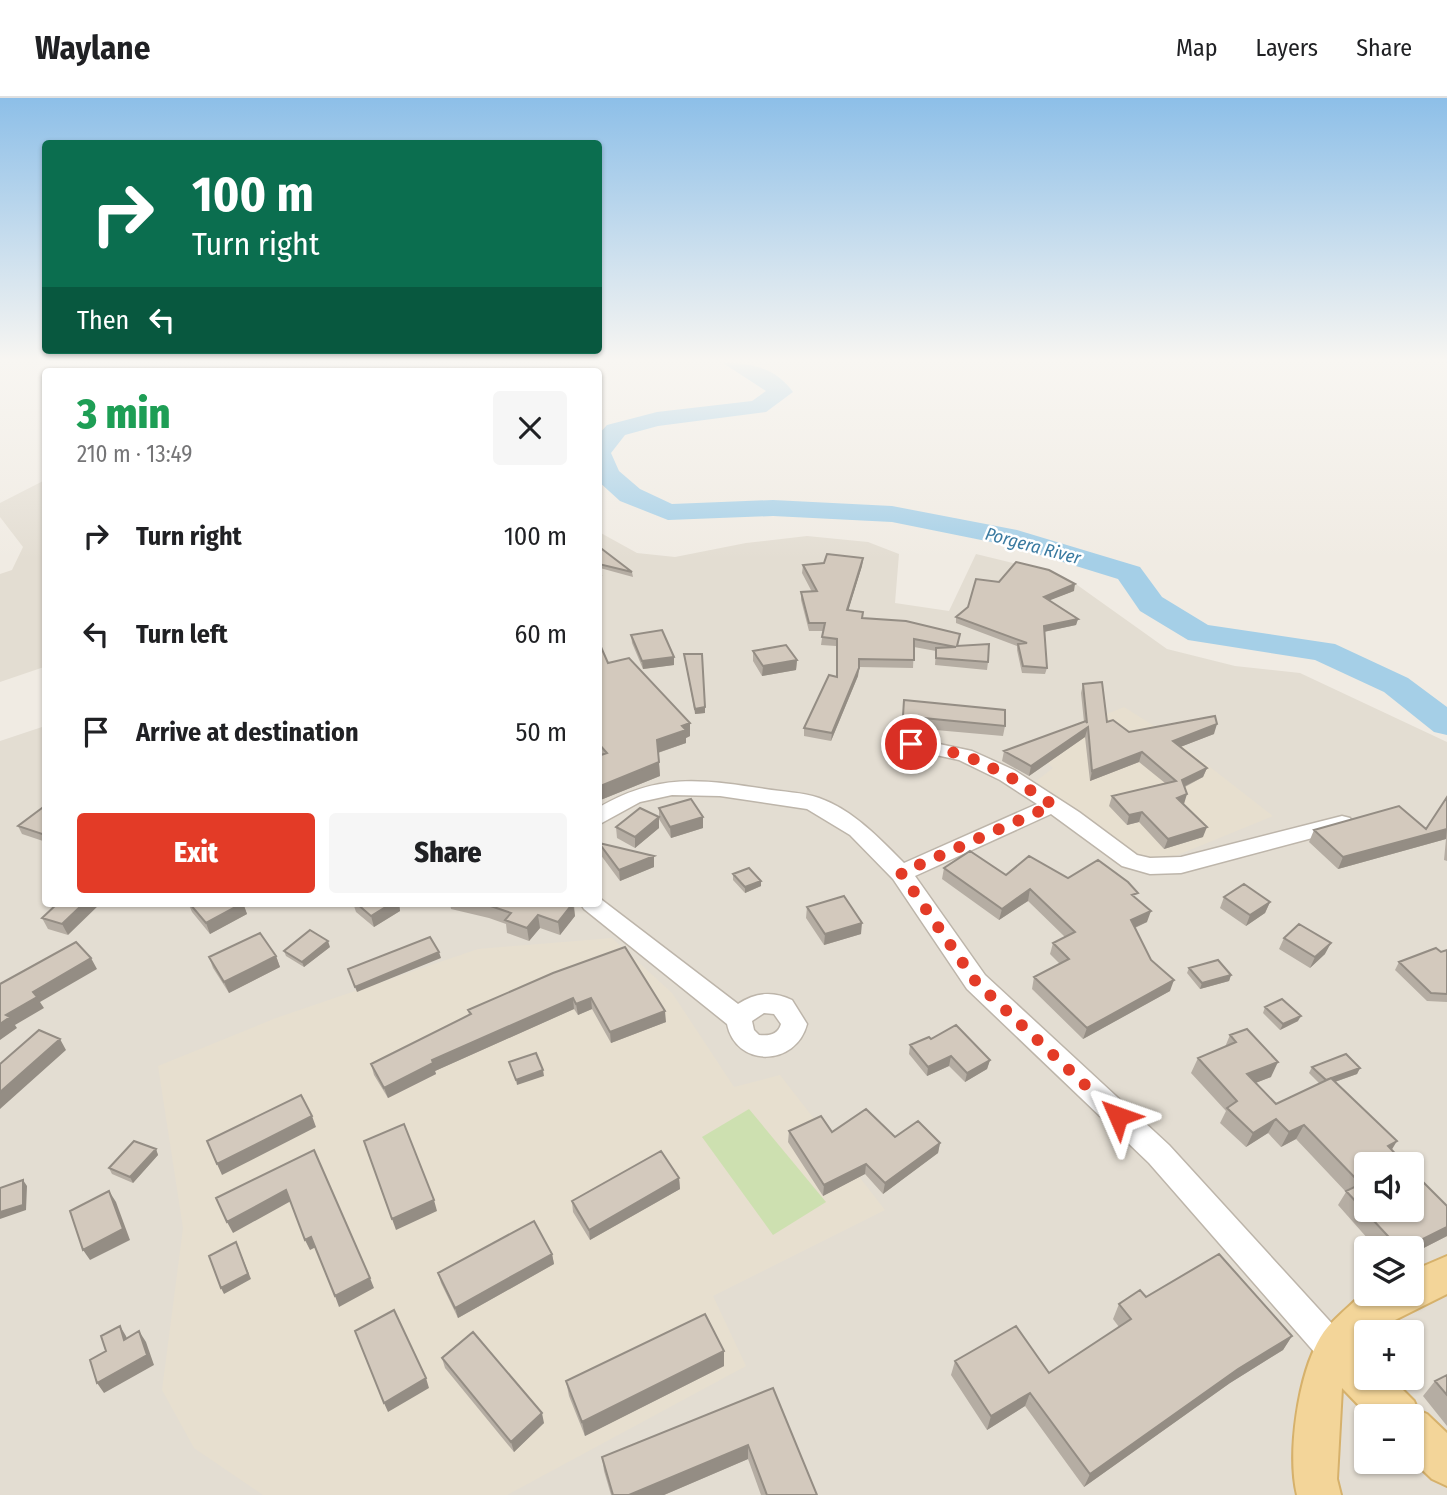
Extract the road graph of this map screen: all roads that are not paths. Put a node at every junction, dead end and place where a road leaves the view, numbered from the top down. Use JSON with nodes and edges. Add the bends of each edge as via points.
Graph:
{"nodes":[{"id":1,"x":911,"y":744,"type":"dead end"},
{"id":2,"x":1053,"y":805,"type":"junction"},
{"id":3,"x":602,"y":816,"type":"edge"},
{"id":4,"x":1362,"y":817,"type":"edge"},
{"id":5,"x":901,"y":873,"type":"junction"},
{"id":6,"x":597,"y":907,"type":"edge"},
{"id":7,"x":739,"y":1019,"type":"dead end"},
{"id":8,"x":1447,"y":1274,"type":"edge"},
{"id":9,"x":1424,"y":1285,"type":"edge"},
{"id":10,"x":1381,"y":1306,"type":"edge"},
{"id":11,"x":1335,"y":1351,"type":"junction"},
{"id":12,"x":1387,"y":1404,"type":"edge"},
{"id":13,"x":1424,"y":1441,"type":"edge"},
{"id":14,"x":1447,"y":1464,"type":"edge"},
{"id":15,"x":1319,"y":1495,"type":"edge"}],
"edges":[{"from":1,"to":2,"type":"street","via":[[965,755]]},
{"from":2,"to":4,"type":"street","via":[[1130,861],[1150,866],[1181,865]]},
{"from":2,"to":5,"type":"street"},
{"from":3,"to":5,"type":"street","via":[[633,797],[672,788],[720,789],[813,803],[858,830]]},
{"from":5,"to":11,"type":"street","via":[[976,982],[1159,1154]]},
{"from":6,"to":7,"type":"street"},
{"from":8,"to":9,"type":"main road"},
{"from":10,"to":11,"type":"main road"},
{"from":11,"to":12,"type":"main road"},
{"from":11,"to":15,"type":"main road","via":[[1320,1391],[1315,1479]]},
{"from":13,"to":14,"type":"main road"}]}
